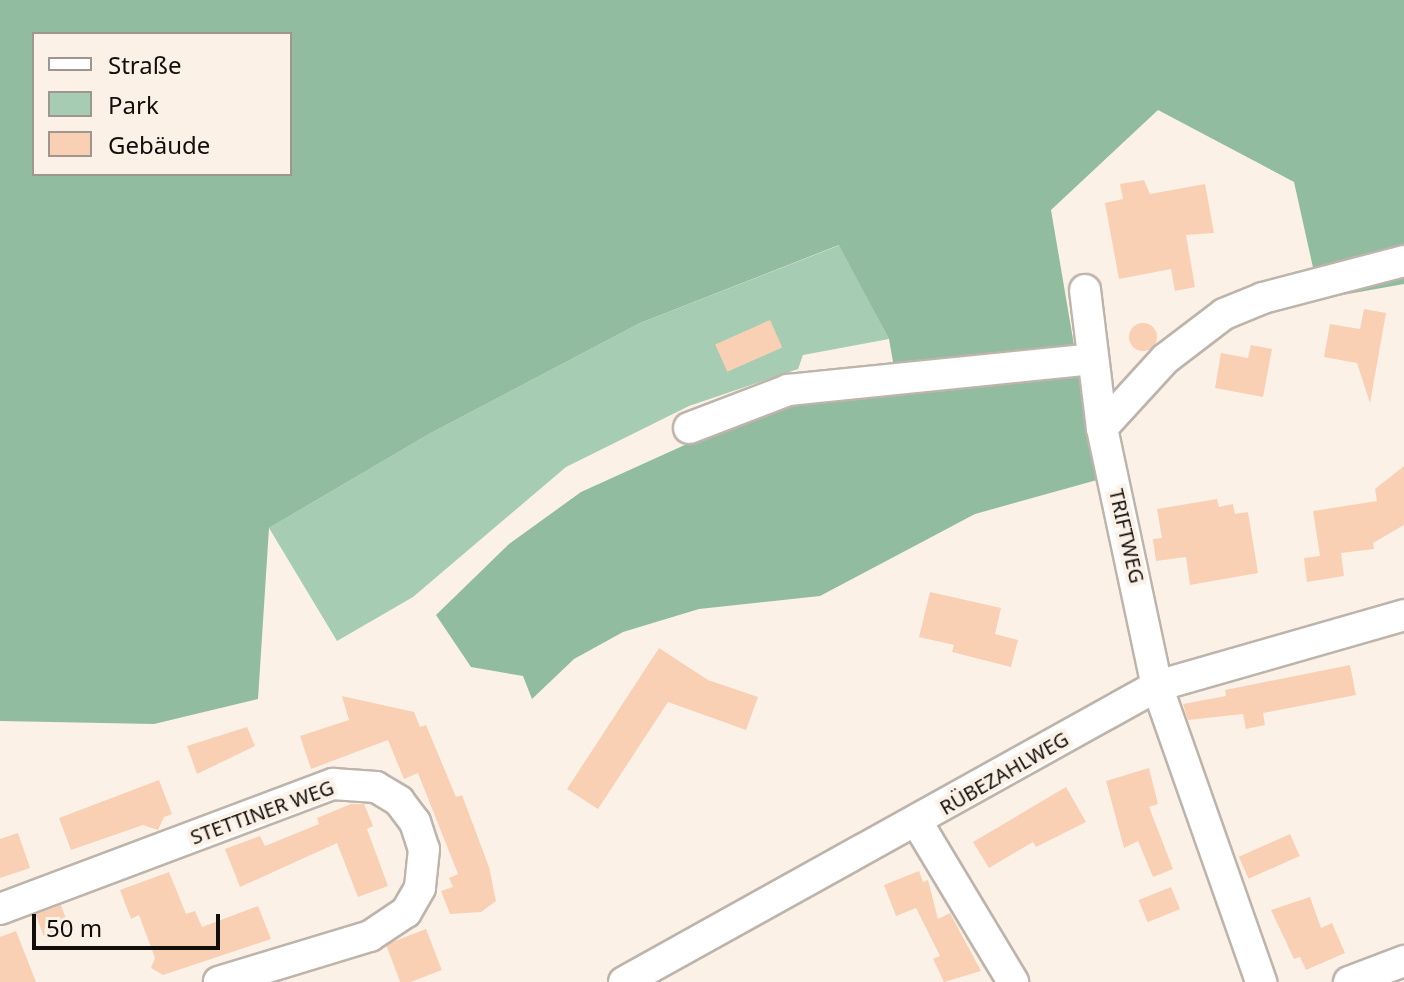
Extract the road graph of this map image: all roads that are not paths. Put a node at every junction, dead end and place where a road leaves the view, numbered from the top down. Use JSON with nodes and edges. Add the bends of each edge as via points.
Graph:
{"nodes":[{"id":1,"x":1404,"y":261,"type":"edge"},
{"id":2,"x":1085,"y":290,"type":"dead end"},
{"id":3,"x":1092,"y":359,"type":"junction"},
{"id":4,"x":689,"y":428,"type":"dead end"},
{"id":5,"x":1102,"y":428,"type":"junction"},
{"id":6,"x":1404,"y":615,"type":"edge"},
{"id":7,"x":1157,"y":686,"type":"junction"},
{"id":8,"x":917,"y":822,"type":"junction"},
{"id":9,"x":0,"y":909,"type":"edge"},
{"id":10,"x":1404,"y":961,"type":"edge"},
{"id":11,"x":219,"y":982,"type":"edge"},
{"id":12,"x":624,"y":982,"type":"edge"},
{"id":13,"x":1013,"y":982,"type":"edge"},
{"id":14,"x":1261,"y":982,"type":"edge"},
{"id":15,"x":1349,"y":982,"type":"edge"}],
"edges":[{"from":1,"to":5,"type":"street","via":[[1224,314],[1165,359]]},
{"from":2,"to":3,"type":"street","name":"TRIFTWEG"},
{"from":3,"to":4,"type":"street","via":[[788,390]]},
{"from":3,"to":5,"type":"street","name":"TRIFTWEG"},
{"from":5,"to":7,"type":"street","name":"TRIFTWEG"},
{"from":6,"to":7,"type":"street","name":"RÜBEZAHLWEG"},
{"from":7,"to":8,"type":"street","name":"RÜBEZAHLWEG"},
{"from":7,"to":14,"type":"street","name":"TRIFTWEG"},
{"from":8,"to":12,"type":"street","name":"RÜBEZAHLWEG"},
{"from":8,"to":13,"type":"street"},
{"from":9,"to":11,"type":"street","name":"STETTINER WEG","via":[[333,784],[376,787],[399,801],[415,822],[424,849],[420,888],[406,912],[370,936]]},
{"from":10,"to":15,"type":"street"}]}
